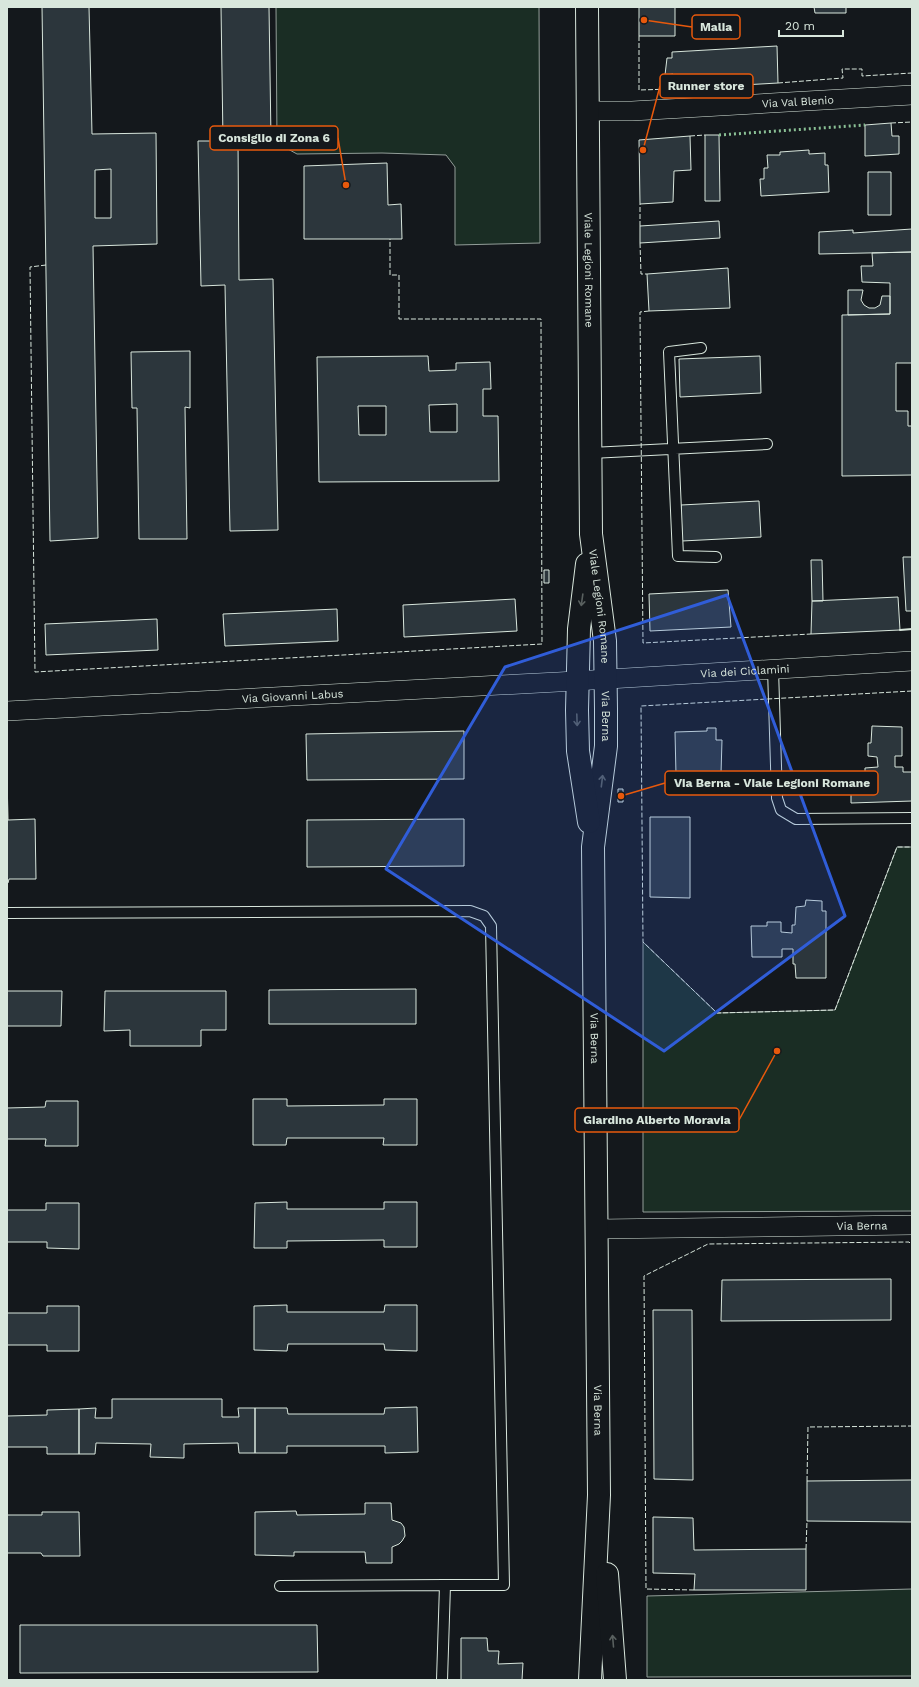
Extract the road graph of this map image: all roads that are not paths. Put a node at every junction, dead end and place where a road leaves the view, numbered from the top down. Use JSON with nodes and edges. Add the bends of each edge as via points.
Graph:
{"nodes":[{"id":1,"x":587,"y":7,"type":"edge"},
{"id":2,"x":912,"y":95,"type":"edge"},
{"id":3,"x":588,"y":112,"type":"junction"},
{"id":4,"x":701,"y":348,"type":"dead end"},
{"id":5,"x":767,"y":444,"type":"dead end"},
{"id":6,"x":672,"y":449,"type":"junction"},
{"id":7,"x":591,"y":453,"type":"junction"},
{"id":8,"x":591,"y":534,"type":"junction"},
{"id":9,"x":716,"y":557,"type":"dead end"},
{"id":10,"x":912,"y":661,"type":"edge"},
{"id":11,"x":773,"y":669,"type":"junction"},
{"id":12,"x":606,"y":680,"type":"junction"},
{"id":13,"x":578,"y":681,"type":"junction"},
{"id":14,"x":7,"y":712,"type":"edge"},
{"id":15,"x":912,"y":818,"type":"edge"},
{"id":16,"x":593,"y":847,"type":"junction"},
{"id":17,"x":7,"y":913,"type":"edge"},
{"id":18,"x":912,"y":1225,"type":"edge"},
{"id":19,"x":597,"y":1229,"type":"junction"},
{"id":20,"x":600,"y":1495,"type":"junction"},
{"id":21,"x":445,"y":1585,"type":"junction"},
{"id":22,"x":280,"y":1586,"type":"dead end"},
{"id":23,"x":442,"y":1680,"type":"edge"},
{"id":24,"x":590,"y":1680,"type":"edge"},
{"id":25,"x":615,"y":1680,"type":"edge"}],
"edges":[{"from":1,"to":3,"type":"main road","name":"Viale Legioni Romane"},
{"from":2,"to":3,"type":"street","name":"Via Val Blenio"},
{"from":3,"to":7,"type":"main road","name":"Viale Legioni Romane"},
{"from":4,"to":6,"type":"lane","via":[[669,352]]},
{"from":5,"to":6,"type":"lane"},
{"from":6,"to":7,"type":"lane"},
{"from":6,"to":9,"type":"lane","via":[[678,556]]},
{"from":7,"to":8,"type":"main road","name":"Viale Legioni Romane"},
{"from":8,"to":12,"type":"main road","name":"Viale Legioni Romane","via":[[605,641]]},
{"from":8,"to":13,"type":"main road","name":"Viale Legioni Romane","one_way":true,"via":[[578,629]]},
{"from":10,"to":11,"type":"street","name":"Via dei Ciclamini"},
{"from":11,"to":12,"type":"street","name":"Via dei Ciclamini"},
{"from":11,"to":15,"type":"lane","via":[[777,798],[781,810],[796,818]]},
{"from":12,"to":13,"type":"street","name":"Via dei Ciclamini"},
{"from":16,"to":12,"type":"main road","name":"Via Berna","one_way":true,"via":[[606,746]]},
{"from":13,"to":14,"type":"street","name":"Via Giovanni Labus"},
{"from":13,"to":16,"type":"main road","name":"Via Berna","one_way":true,"via":[[578,751]]},
{"from":16,"to":19,"type":"main road","name":"Via Berna"},
{"from":17,"to":21,"type":"lane","via":[[470,911],[484,916],[491,926],[504,1585]]},
{"from":18,"to":19,"type":"street","name":"Via Berna"},
{"from":19,"to":20,"type":"main road","name":"Via Berna"},
{"from":20,"to":24,"type":"main road","name":"Via Berna"},
{"from":25,"to":20,"type":"main road","name":"Via Berna","one_way":true},
{"from":21,"to":22,"type":"lane"},
{"from":21,"to":23,"type":"lane"}]}
